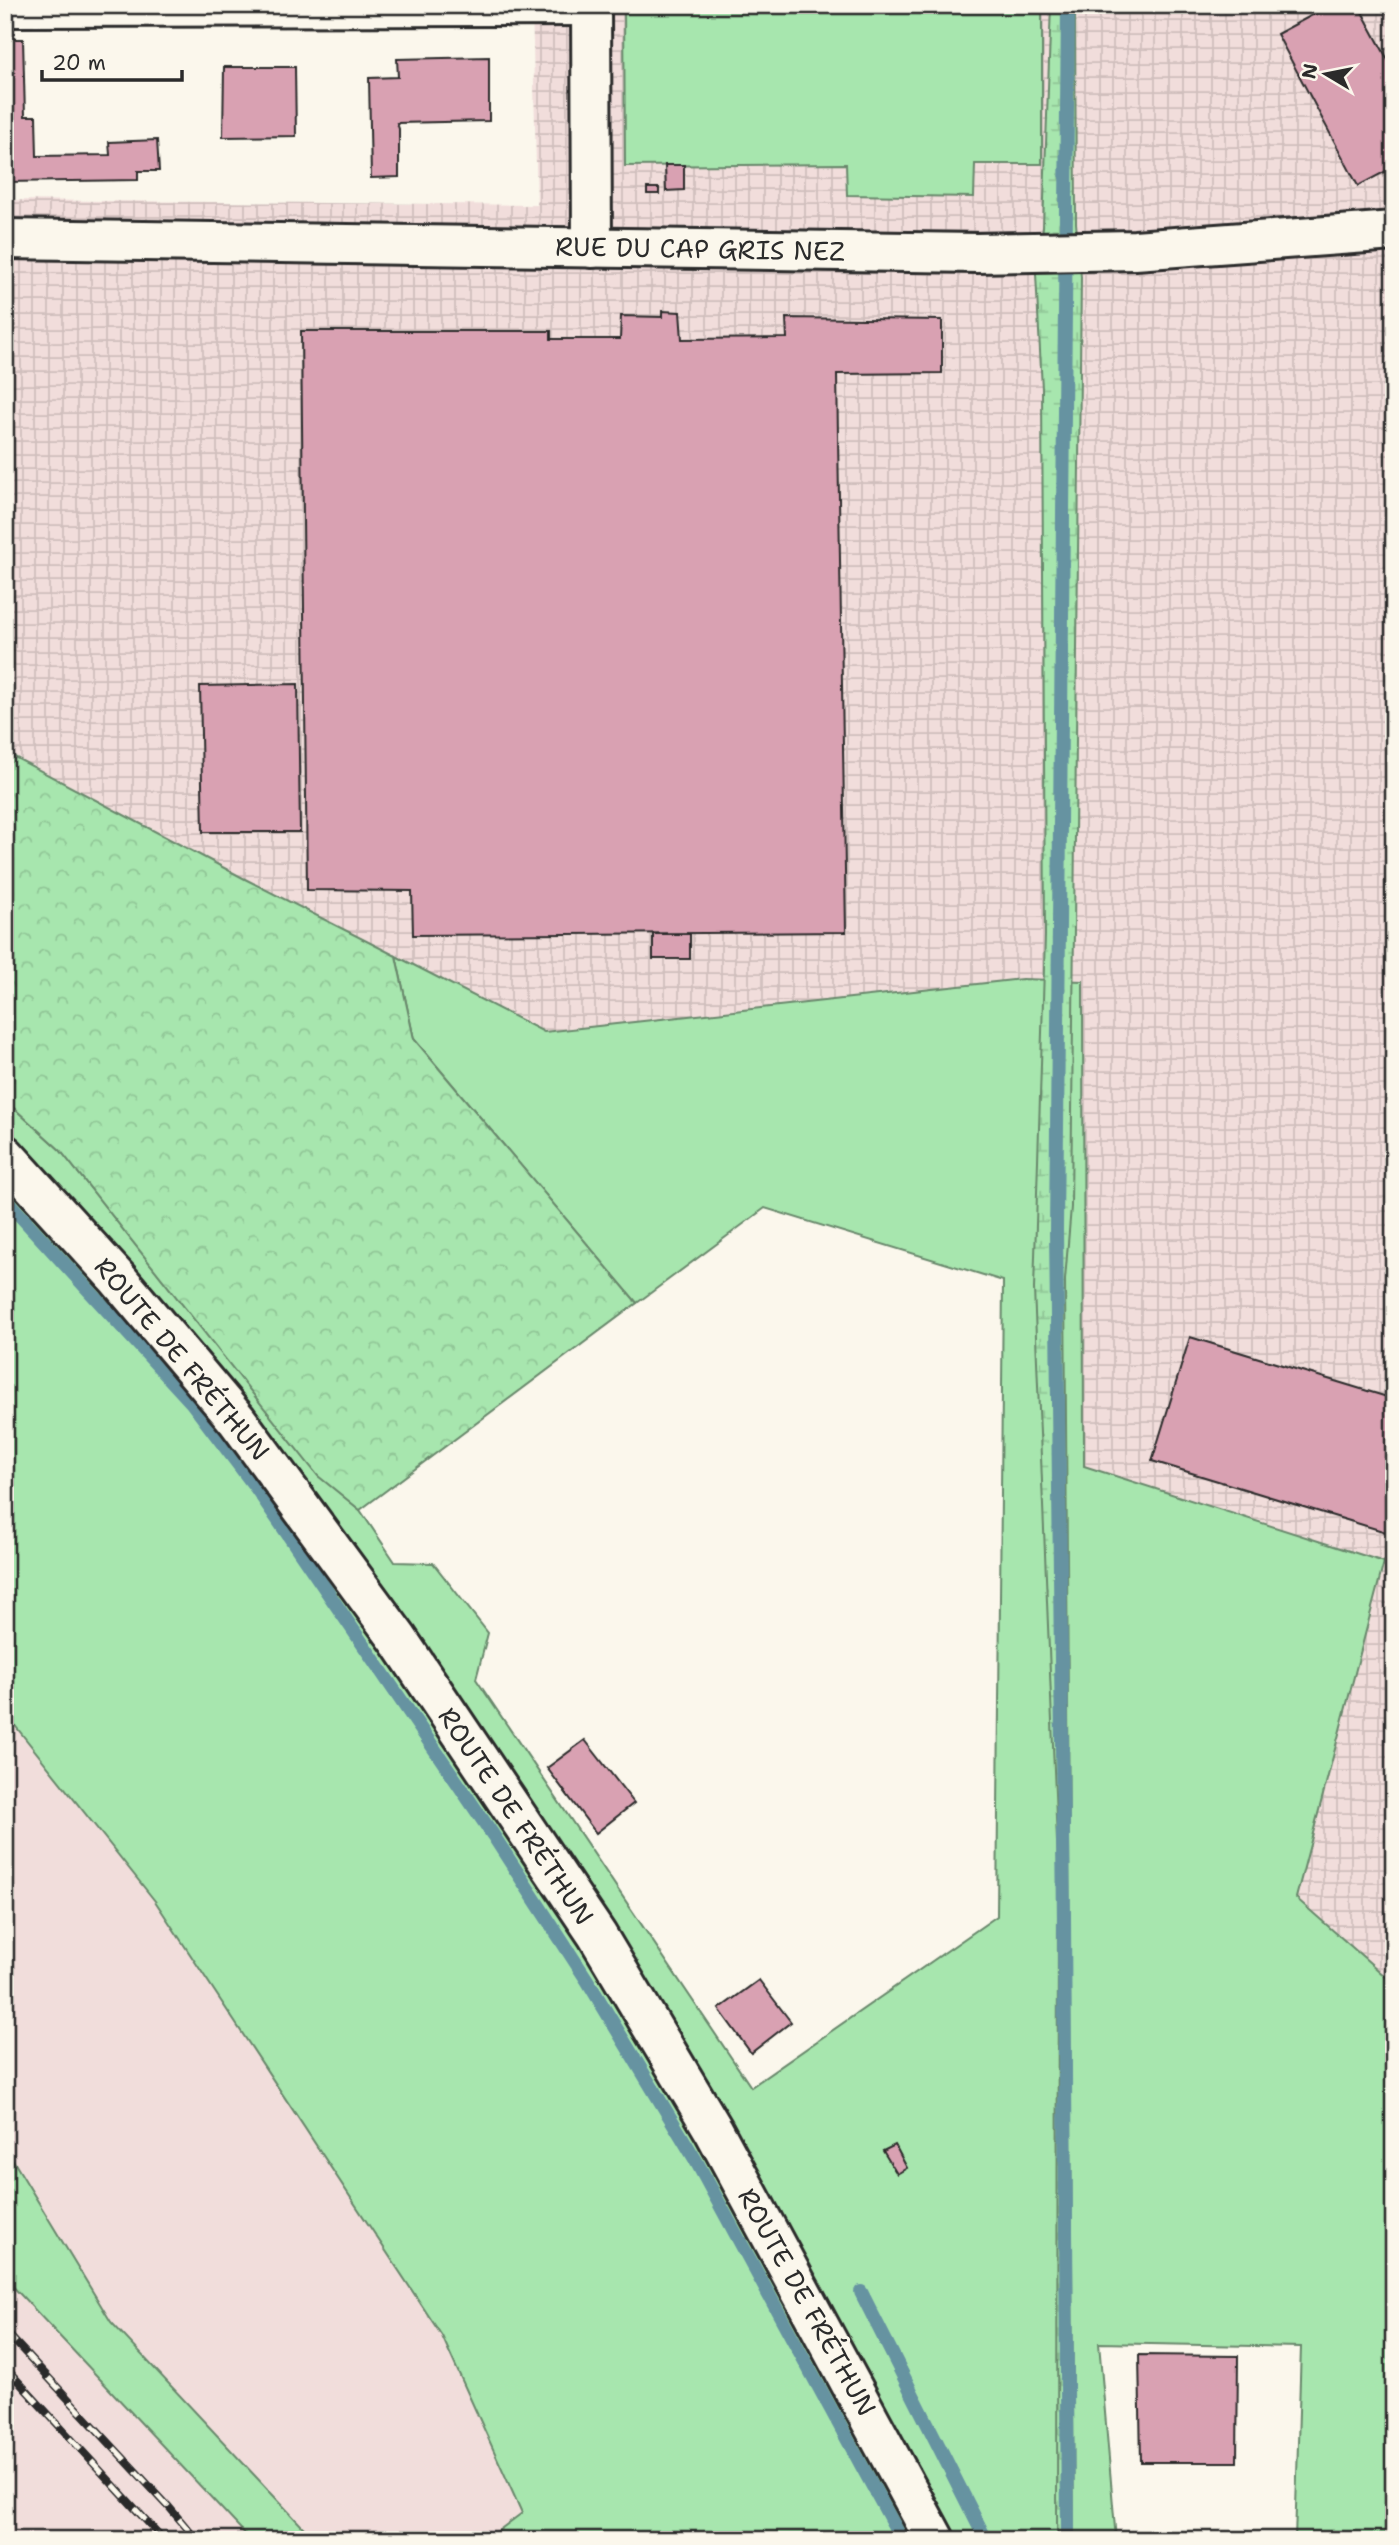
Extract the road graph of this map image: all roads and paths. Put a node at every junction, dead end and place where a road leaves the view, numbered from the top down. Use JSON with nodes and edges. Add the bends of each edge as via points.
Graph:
{"nodes":[{"id":1,"x":591,"y":6,"type":"edge"},
{"id":2,"x":5,"y":7,"type":"edge"},
{"id":3,"x":1394,"y":231,"type":"edge"},
{"id":4,"x":5,"y":239,"type":"edge"},
{"id":5,"x":592,"y":248,"type":"junction"},
{"id":6,"x":5,"y":1155,"type":"edge"},
{"id":7,"x":935,"y":2540,"type":"edge"}],
"edges":[{"from":1,"to":2,"type":"street"},
{"from":1,"to":5,"type":"street"},
{"from":3,"to":5,"type":"street","name":"RUE DU CAP GRIS NEZ","via":[[1135,250],[977,253]]},
{"from":4,"to":5,"type":"street","name":"RUE DU CAP GRIS NEZ"},
{"from":6,"to":7,"type":"street","name":"ROUTE DE FRÉTHUN","via":[[237,1420],[398,1639],[589,1923],[714,2131]]}]}
